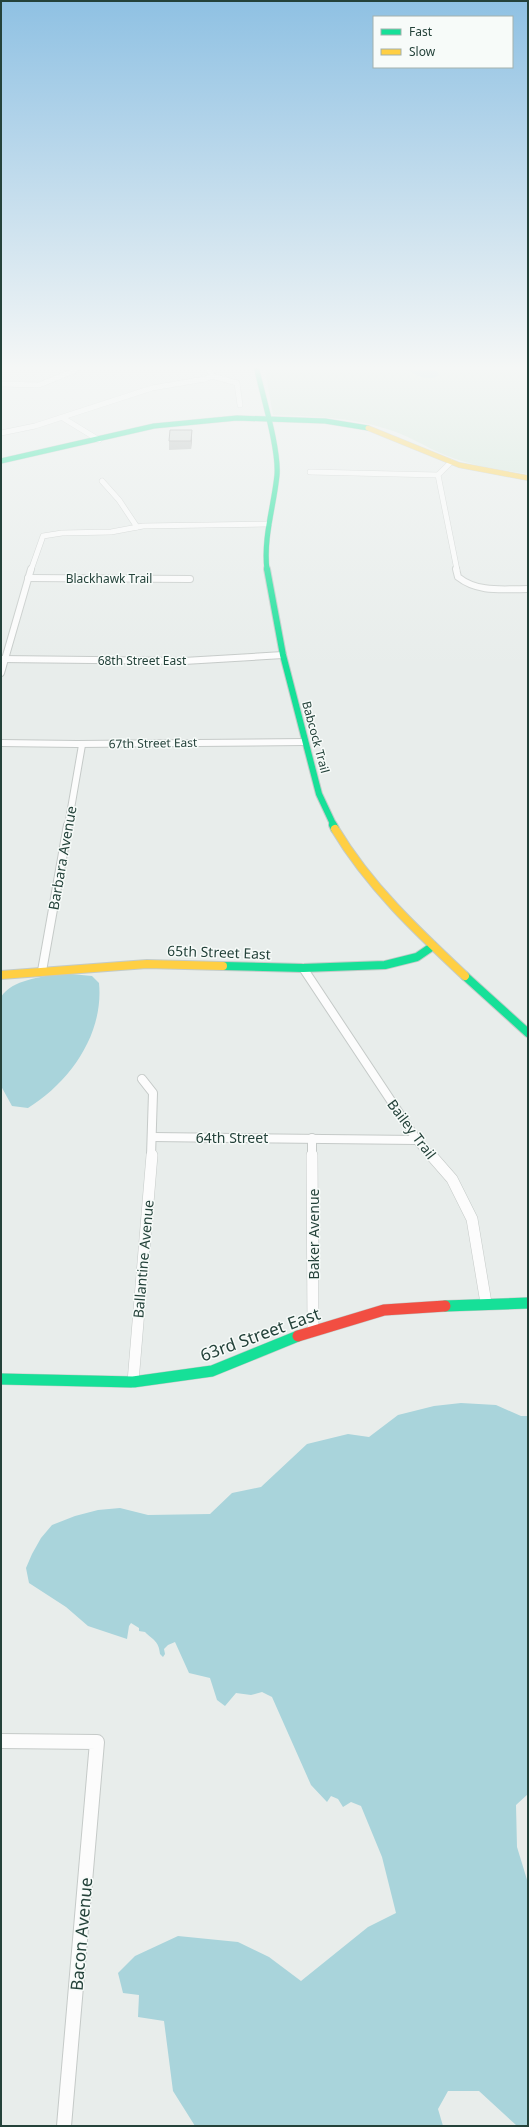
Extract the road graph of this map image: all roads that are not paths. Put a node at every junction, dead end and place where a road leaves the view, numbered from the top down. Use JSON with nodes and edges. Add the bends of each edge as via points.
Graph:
{"nodes":[{"id":1,"x":276,"y":469,"type":"edge"},
{"id":2,"x":444,"y":469,"type":"edge"},
{"id":3,"x":478,"y":469,"type":"edge"},
{"id":4,"x":310,"y":472,"type":"dead end"},
{"id":5,"x":438,"y":475,"type":"junction"},
{"id":6,"x":528,"y":478,"type":"edge"},
{"id":7,"x":102,"y":480,"type":"dead end"},
{"id":8,"x":269,"y":524,"type":"junction"},
{"id":9,"x":136,"y":527,"type":"junction"},
{"id":10,"x":28,"y":578,"type":"junction"},
{"id":11,"x":190,"y":579,"type":"dead end"},
{"id":12,"x":528,"y":589,"type":"edge"},
{"id":13,"x":283,"y":655,"type":"junction"},
{"id":14,"x":3,"y":659,"type":"edge"},
{"id":15,"x":1,"y":672,"type":"edge"},
{"id":16,"x":304,"y":742,"type":"junction"},
{"id":17,"x":1,"y":743,"type":"edge"},
{"id":18,"x":82,"y":745,"type":"junction"},
{"id":19,"x":433,"y":946,"type":"junction"},
{"id":20,"x":303,"y":968,"type":"junction"},
{"id":21,"x":42,"y":971,"type":"junction"},
{"id":22,"x":1,"y":975,"type":"edge"},
{"id":23,"x":528,"y":1033,"type":"edge"},
{"id":24,"x":142,"y":1079,"type":"dead end"},
{"id":25,"x":153,"y":1137,"type":"junction"},
{"id":26,"x":312,"y":1138,"type":"junction"},
{"id":27,"x":417,"y":1140,"type":"junction"},
{"id":28,"x":528,"y":1303,"type":"edge"},
{"id":29,"x":486,"y":1304,"type":"junction"},
{"id":30,"x":313,"y":1330,"type":"junction"},
{"id":31,"x":1,"y":1379,"type":"edge"},
{"id":32,"x":133,"y":1382,"type":"junction"},
{"id":33,"x":1,"y":1741,"type":"edge"},
{"id":34,"x":64,"y":2126,"type":"edge"}],
"edges":[{"from":1,"to":8,"type":"street","name":"Babcock Trail"},
{"from":2,"to":5,"type":"street"},
{"from":3,"to":6,"type":"street"},
{"from":4,"to":5,"type":"street"},
{"from":5,"to":12,"type":"street","via":[[458,577],[466,585],[481,589]]},
{"from":7,"to":9,"type":"street","via":[[119,500]]},
{"from":8,"to":9,"type":"street"},
{"from":8,"to":13,"type":"street","name":"Babcock Trail","via":[[266,564]]},
{"from":9,"to":10,"type":"street","via":[[111,532],[43,536]]},
{"from":10,"to":11,"type":"street","name":"Blackhawk Trail"},
{"from":10,"to":14,"type":"street"},
{"from":13,"to":14,"type":"street","name":"68th Street East","via":[[184,660]]},
{"from":13,"to":16,"type":"street","name":"Babcock Trail"},
{"from":14,"to":15,"type":"street"},
{"from":16,"to":18,"type":"street","name":"67th Street East","via":[[211,741]]},
{"from":16,"to":19,"type":"street","name":"Babcock Trail","via":[[326,813],[343,844],[367,877]]},
{"from":17,"to":18,"type":"street","name":"67th Street East"},
{"from":18,"to":21,"type":"street","name":"Barbara Avenue"},
{"from":19,"to":20,"type":"street","name":"65th Street East","via":[[417,957],[385,965]]},
{"from":19,"to":23,"type":"street","name":"Babcock Trail"},
{"from":20,"to":21,"type":"street","name":"65th Street East","via":[[147,964]]},
{"from":20,"to":27,"type":"street","name":"Bailey Trail"},
{"from":21,"to":22,"type":"street","name":"65th Street East"},
{"from":24,"to":25,"type":"street","name":"Ballantine Avenue","via":[[153,1093]]},
{"from":25,"to":26,"type":"street","name":"64th Street"},
{"from":25,"to":32,"type":"street","name":"Ballantine Avenue"},
{"from":26,"to":27,"type":"street","name":"64th Street"},
{"from":26,"to":30,"type":"street","name":"Baker Avenue"},
{"from":27,"to":29,"type":"street","name":"Bailey Trail","via":[[452,1179],[472,1219]]},
{"from":28,"to":29,"type":"street","name":"63rd Street East"},
{"from":29,"to":30,"type":"street","name":"63rd Street East","via":[[384,1310]]},
{"from":30,"to":32,"type":"street","name":"63rd Street East","via":[[212,1371]]},
{"from":31,"to":32,"type":"street","name":"63rd Street East"},
{"from":33,"to":34,"type":"street","name":"Bacon Avenue","via":[[97,1742]]}]}
